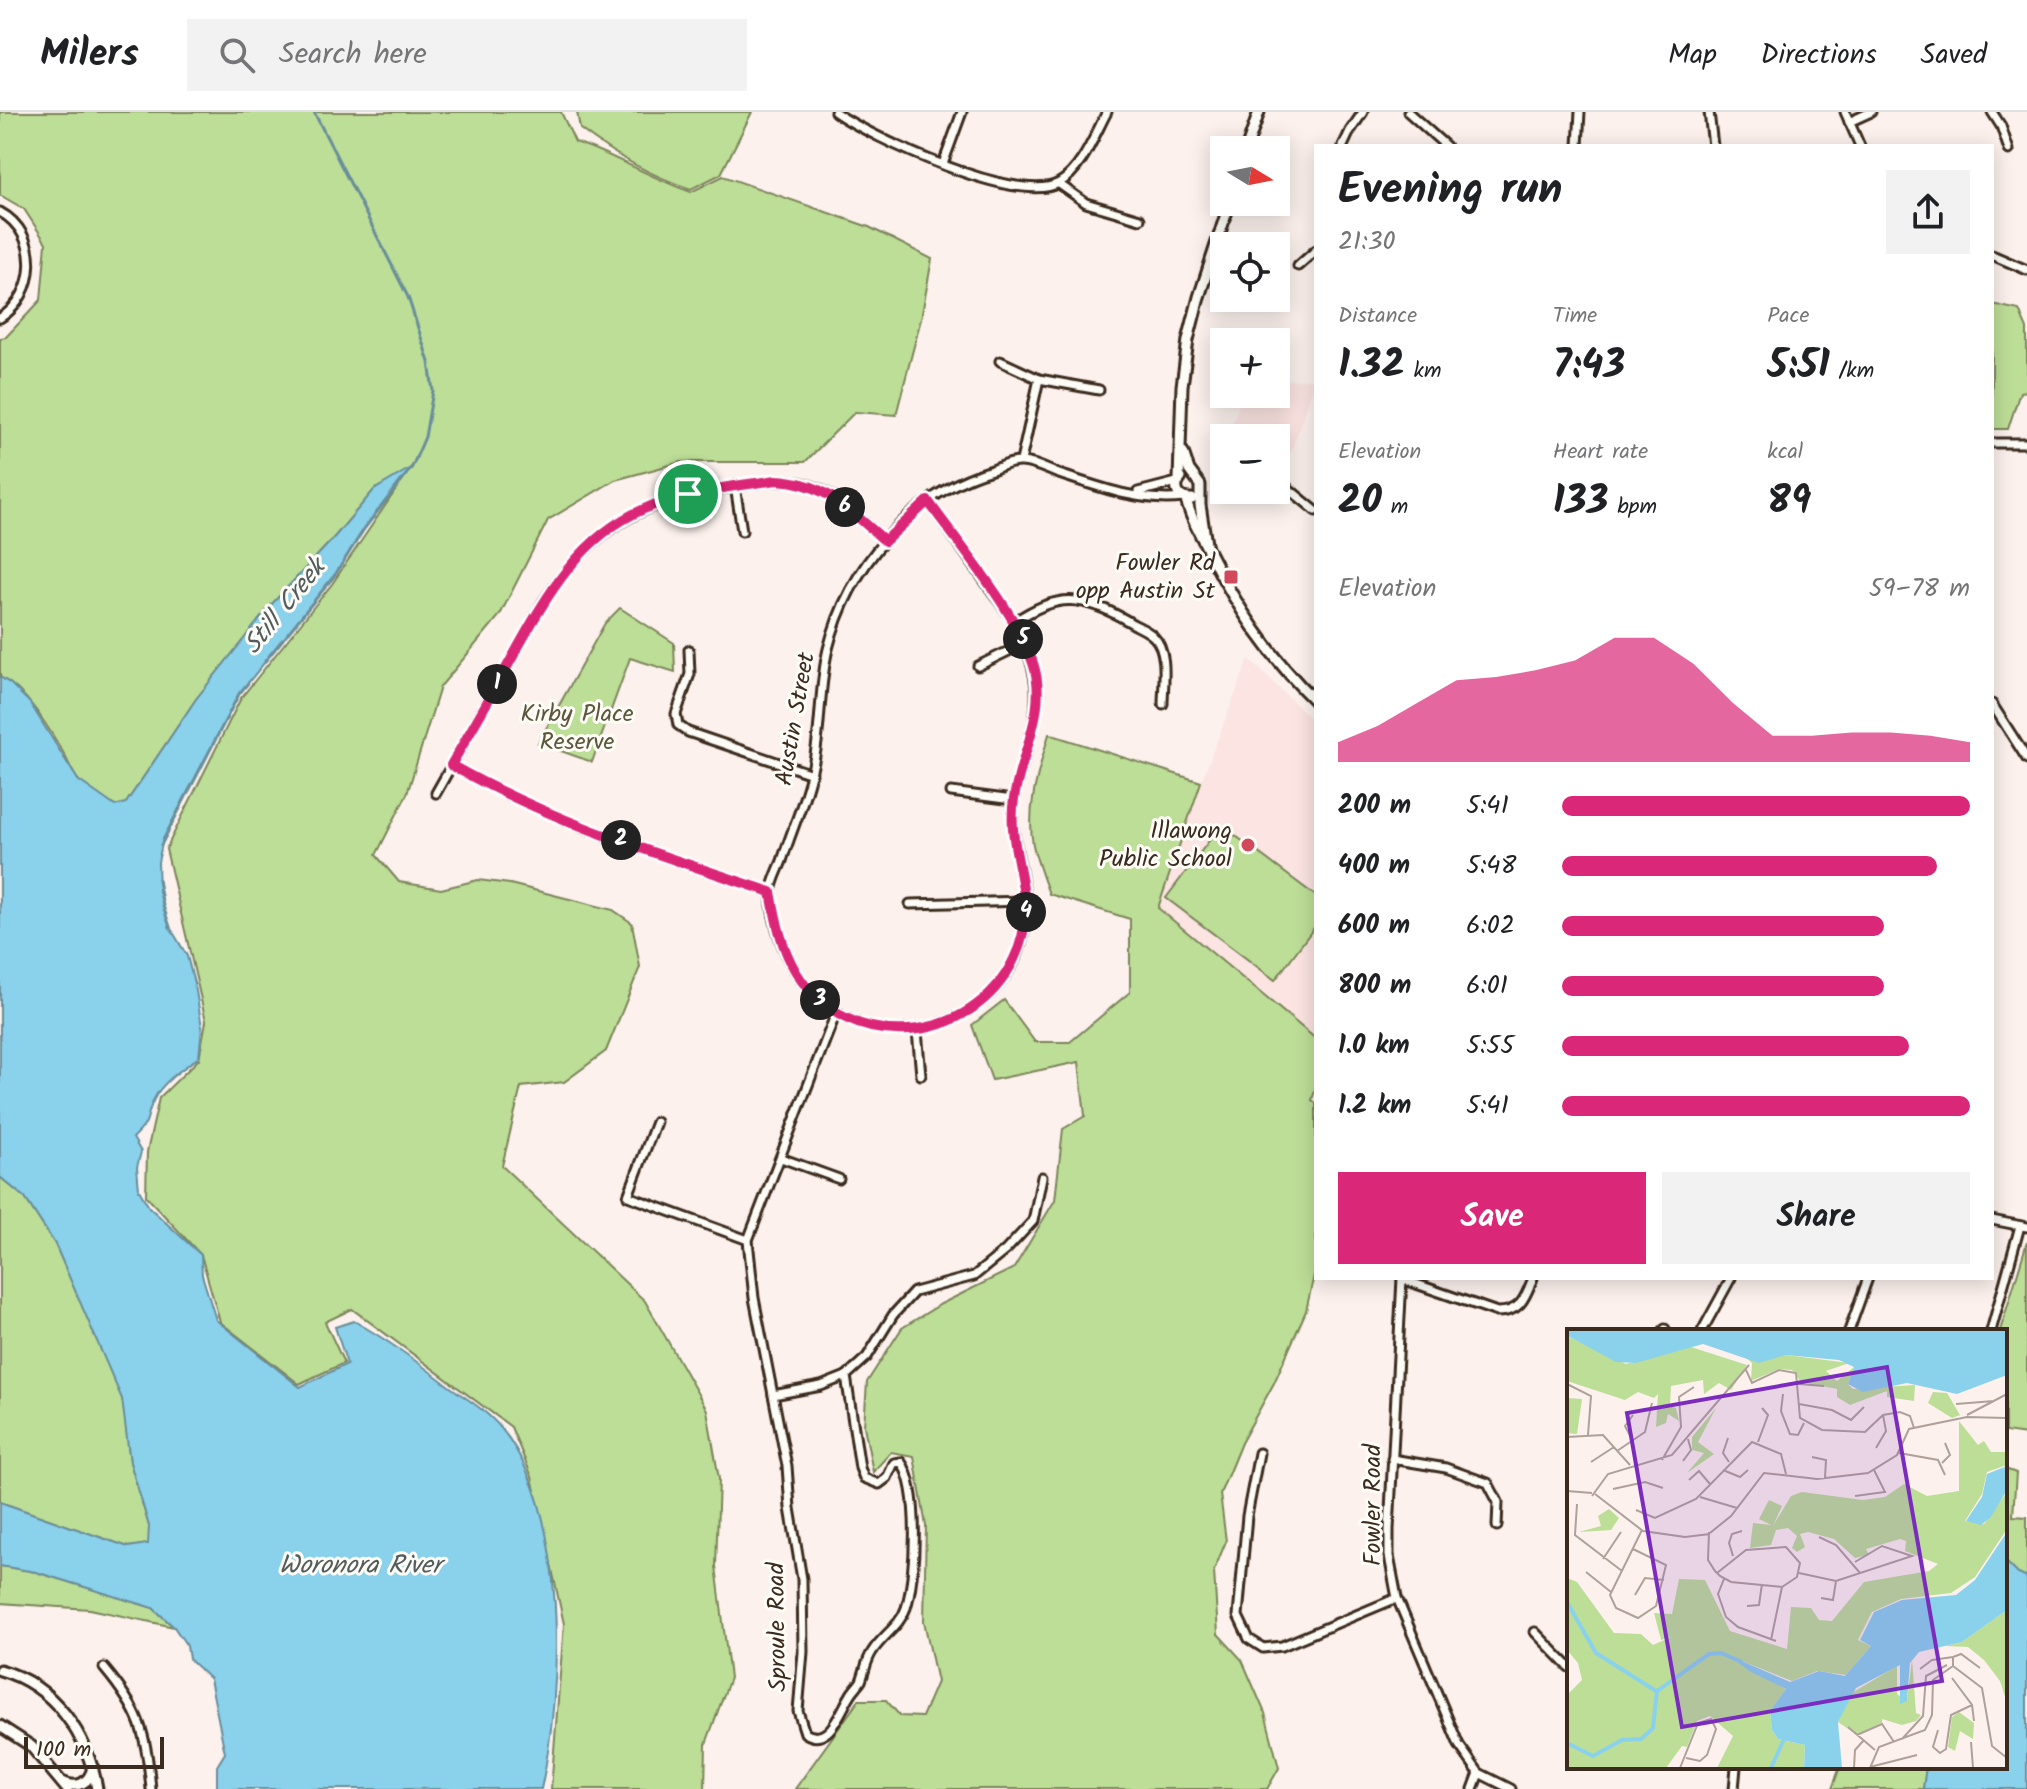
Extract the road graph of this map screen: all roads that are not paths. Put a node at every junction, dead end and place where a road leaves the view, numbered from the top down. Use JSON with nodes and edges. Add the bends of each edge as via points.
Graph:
{"nodes":[{"id":1,"x":835,"y":112,"type":"edge"},
{"id":2,"x":962,"y":112,"type":"edge"},
{"id":3,"x":1107,"y":112,"type":"edge"},
{"id":4,"x":1259,"y":112,"type":"edge"},
{"id":5,"x":1363,"y":112,"type":"edge"},
{"id":6,"x":1408,"y":112,"type":"edge"},
{"id":7,"x":1580,"y":112,"type":"edge"},
{"id":8,"x":1709,"y":112,"type":"edge"},
{"id":9,"x":1845,"y":112,"type":"edge"},
{"id":10,"x":1871,"y":112,"type":"edge"},
{"id":11,"x":1992,"y":112,"type":"edge"},
{"id":12,"x":1849,"y":122,"type":"junction"},
{"id":13,"x":1251,"y":136,"type":"edge"},
{"id":14,"x":1344,"y":144,"type":"edge"},
{"id":15,"x":1444,"y":144,"type":"edge"},
{"id":16,"x":1578,"y":144,"type":"edge"},
{"id":17,"x":1713,"y":144,"type":"edge"},
{"id":18,"x":1859,"y":144,"type":"edge"},
{"id":19,"x":2009,"y":150,"type":"dead end"},
{"id":20,"x":943,"y":164,"type":"junction"},
{"id":21,"x":1059,"y":184,"type":"junction"},
{"id":22,"x":0,"y":212,"type":"edge"},
{"id":23,"x":1225,"y":216,"type":"edge"},
{"id":24,"x":1140,"y":219,"type":"dead end"},
{"id":25,"x":1314,"y":252,"type":"edge"},
{"id":26,"x":1994,"y":256,"type":"edge"},
{"id":27,"x":1298,"y":266,"type":"dead end"},
{"id":28,"x":2027,"y":270,"type":"edge"},
{"id":29,"x":0,"y":318,"type":"edge"},
{"id":30,"x":1000,"y":361,"type":"dead end"},
{"id":31,"x":1039,"y":379,"type":"junction"},
{"id":32,"x":1099,"y":390,"type":"dead end"},
{"id":33,"x":1994,"y":443,"type":"edge"},
{"id":34,"x":2027,"y":443,"type":"edge"},
{"id":35,"x":1181,"y":445,"type":"junction"},
{"id":36,"x":1021,"y":461,"type":"junction"},
{"id":37,"x":1196,"y":477,"type":"junction"},
{"id":38,"x":1178,"y":481,"type":"junction"},
{"id":39,"x":735,"y":486,"type":"junction"},
{"id":40,"x":1290,"y":490,"type":"edge"},
{"id":41,"x":1200,"y":491,"type":"junction"},
{"id":42,"x":1132,"y":494,"type":"junction"},
{"id":43,"x":1184,"y":498,"type":"junction"},
{"id":44,"x":928,"y":501,"type":"junction"},
{"id":45,"x":1314,"y":509,"type":"edge"},
{"id":46,"x":742,"y":531,"type":"dead end"},
{"id":47,"x":885,"y":541,"type":"junction"},
{"id":48,"x":1207,"y":546,"type":"junction"},
{"id":49,"x":1014,"y":622,"type":"junction"},
{"id":50,"x":1025,"y":643,"type":"junction"},
{"id":51,"x":689,"y":650,"type":"dead end"},
{"id":52,"x":978,"y":666,"type":"dead end"},
{"id":53,"x":1314,"y":699,"type":"edge"},
{"id":54,"x":1163,"y":704,"type":"dead end"},
{"id":55,"x":1994,"y":707,"type":"edge"},
{"id":56,"x":2027,"y":759,"type":"edge"},
{"id":57,"x":451,"y":765,"type":"junction"},
{"id":58,"x":812,"y":774,"type":"junction"},
{"id":59,"x":951,"y":792,"type":"dead end"},
{"id":60,"x":436,"y":793,"type":"dead end"},
{"id":61,"x":1013,"y":800,"type":"junction"},
{"id":62,"x":771,"y":892,"type":"junction"},
{"id":63,"x":1027,"y":901,"type":"junction"},
{"id":64,"x":910,"y":904,"type":"dead end"},
{"id":65,"x":836,"y":1013,"type":"junction"},
{"id":66,"x":917,"y":1031,"type":"junction"},
{"id":67,"x":921,"y":1075,"type":"dead end"},
{"id":68,"x":656,"y":1122,"type":"dead end"},
{"id":69,"x":781,"y":1158,"type":"junction"},
{"id":70,"x":1042,"y":1177,"type":"dead end"},
{"id":71,"x":839,"y":1179,"type":"dead end"},
{"id":72,"x":1994,"y":1220,"type":"edge"},
{"id":73,"x":2024,"y":1226,"type":"edge"},
{"id":74,"x":748,"y":1240,"type":"junction"},
{"id":75,"x":1402,"y":1280,"type":"edge"},
{"id":76,"x":1408,"y":1280,"type":"edge"},
{"id":77,"x":1532,"y":1280,"type":"edge"},
{"id":78,"x":1730,"y":1280,"type":"edge"},
{"id":79,"x":1867,"y":1280,"type":"edge"},
{"id":80,"x":1703,"y":1329,"type":"edge"},
{"id":81,"x":1850,"y":1329,"type":"edge"},
{"id":82,"x":1992,"y":1329,"type":"edge"},
{"id":83,"x":846,"y":1376,"type":"junction"},
{"id":84,"x":773,"y":1395,"type":"junction"},
{"id":85,"x":1259,"y":1453,"type":"dead end"},
{"id":86,"x":1392,"y":1459,"type":"junction"},
{"id":87,"x":1497,"y":1526,"type":"dead end"},
{"id":88,"x":1397,"y":1598,"type":"junction"},
{"id":89,"x":1535,"y":1632,"type":"dead end"},
{"id":90,"x":1567,"y":1665,"type":"edge"},
{"id":91,"x":104,"y":1668,"type":"dead end"},
{"id":92,"x":0,"y":1670,"type":"edge"},
{"id":93,"x":0,"y":1726,"type":"edge"},
{"id":94,"x":93,"y":1768,"type":"junction"},
{"id":95,"x":1736,"y":1769,"type":"edge"},
{"id":96,"x":1479,"y":1773,"type":"junction"},
{"id":97,"x":65,"y":1786,"type":"edge"},
{"id":98,"x":97,"y":1789,"type":"edge"},
{"id":99,"x":151,"y":1789,"type":"edge"},
{"id":100,"x":1473,"y":1789,"type":"edge"},
{"id":101,"x":1511,"y":1789,"type":"edge"},
{"id":102,"x":1734,"y":1789,"type":"edge"}],
"edges":[{"from":1,"to":20,"type":"street"},
{"from":2,"to":20,"type":"street"},
{"from":3,"to":21,"type":"street","via":[[1077,166]]},
{"from":4,"to":13,"type":"street"},
{"from":5,"to":14,"type":"street"},
{"from":6,"to":15,"type":"street"},
{"from":7,"to":16,"type":"street"},
{"from":8,"to":17,"type":"street"},
{"from":9,"to":12,"type":"street"},
{"from":10,"to":12,"type":"street"},
{"from":11,"to":19,"type":"street"},
{"from":12,"to":18,"type":"street"},
{"from":20,"to":21,"type":"street","via":[[1005,185],[1035,189]]},
{"from":21,"to":24,"type":"street","via":[[1086,203]]},
{"from":22,"to":29,"type":"street","via":[[24,234],[30,256],[21,300]]},
{"from":23,"to":35,"type":"street","via":[[1188,340]]},
{"from":25,"to":27,"type":"street"},
{"from":26,"to":28,"type":"street"},
{"from":30,"to":31,"type":"street"},
{"from":31,"to":32,"type":"street"},
{"from":31,"to":36,"type":"street"},
{"from":33,"to":34,"type":"street"},
{"from":35,"to":37,"type":"street"},
{"from":35,"to":38,"type":"street"},
{"from":36,"to":42,"type":"street"},
{"from":36,"to":44,"type":"street","name":"Austin Street","via":[[972,475]]},
{"from":37,"to":38,"type":"street"},
{"from":37,"to":41,"type":"street"},
{"from":38,"to":42,"type":"street"},
{"from":38,"to":43,"type":"street","via":[[1177,491]]},
{"from":39,"to":46,"type":"street"},
{"from":39,"to":47,"type":"street","via":[[776,480],[808,484],[829,493]]},
{"from":39,"to":57,"type":"street","via":[[641,510],[586,548],[544,601]]},
{"from":40,"to":45,"type":"street"},
{"from":41,"to":43,"type":"street"},
{"from":41,"to":48,"type":"street"},
{"from":42,"to":43,"type":"street"},
{"from":43,"to":48,"type":"street"},
{"from":44,"to":47,"type":"street","name":"Austin Street"},
{"from":44,"to":49,"type":"street"},
{"from":47,"to":58,"type":"street","name":"Austin Street","via":[[857,577],[828,649]]},
{"from":48,"to":53,"type":"street","via":[[1256,634]]},
{"from":49,"to":50,"type":"street"},
{"from":49,"to":54,"type":"street","via":[[1037,606],[1066,599],[1101,606],[1155,637],[1162,653]]},
{"from":50,"to":52,"type":"street"},
{"from":50,"to":61,"type":"street","via":[[1034,666],[1037,705]]},
{"from":51,"to":58,"type":"street","via":[[690,674],[676,714],[678,725]]},
{"from":55,"to":56,"type":"street"},
{"from":57,"to":60,"type":"street"},
{"from":57,"to":62,"type":"street","via":[[553,815]]},
{"from":58,"to":62,"type":"street","name":"Austin Street"},
{"from":59,"to":61,"type":"street"},
{"from":61,"to":63,"type":"street","via":[[1015,851]]},
{"from":62,"to":65,"type":"street","via":[[780,936],[797,974]]},
{"from":63,"to":64,"type":"street"},
{"from":63,"to":66,"type":"street","via":[[1014,960],[988,997],[954,1018]]},
{"from":65,"to":66,"type":"street","via":[[878,1028]]},
{"from":65,"to":69,"type":"street","name":"Sproule Road"},
{"from":66,"to":67,"type":"street"},
{"from":68,"to":74,"type":"street","via":[[628,1196]]},
{"from":69,"to":71,"type":"street"},
{"from":69,"to":74,"type":"street","name":"Sproule Road"},
{"from":70,"to":83,"type":"street","via":[[1033,1221],[1006,1250],[974,1276],[914,1292],[867,1357]]},
{"from":72,"to":73,"type":"street"},
{"from":73,"to":82,"type":"street"},
{"from":74,"to":84,"type":"street","name":"Sproule Road"},
{"from":75,"to":86,"type":"street","name":"Fowler Road"},
{"from":76,"to":77,"type":"street","via":[[1497,1312],[1516,1310]]},
{"from":78,"to":80,"type":"street"},
{"from":79,"to":81,"type":"street"},
{"from":83,"to":84,"type":"street"},
{"from":83,"to":84,"type":"street","name":"Sproule Road","via":[[864,1478],[879,1484],[894,1463],[905,1467],[914,1533],[910,1590],[902,1617],[870,1655],[835,1723],[817,1737],[805,1733],[798,1711],[802,1579]]},
{"from":85,"to":88,"type":"street","via":[[1238,1616],[1249,1639],[1263,1648],[1282,1646]]},
{"from":86,"to":87,"type":"street","via":[[1446,1468],[1488,1483],[1498,1502]]},
{"from":86,"to":88,"type":"street","name":"Fowler Road","via":[[1389,1556]]},
{"from":88,"to":96,"type":"street","name":"Fowler Road","via":[[1459,1745]]},
{"from":89,"to":90,"type":"street"},
{"from":91,"to":99,"type":"street","via":[[141,1723]]},
{"from":92,"to":94,"type":"street","via":[[38,1688],[61,1709]]},
{"from":93,"to":97,"type":"street","via":[[31,1746]]},
{"from":94,"to":97,"type":"street","via":[[82,1784]]},
{"from":94,"to":98,"type":"street"},
{"from":95,"to":102,"type":"street"},
{"from":96,"to":100,"type":"street"},
{"from":96,"to":101,"type":"street","name":"Fowler Road"}]}
